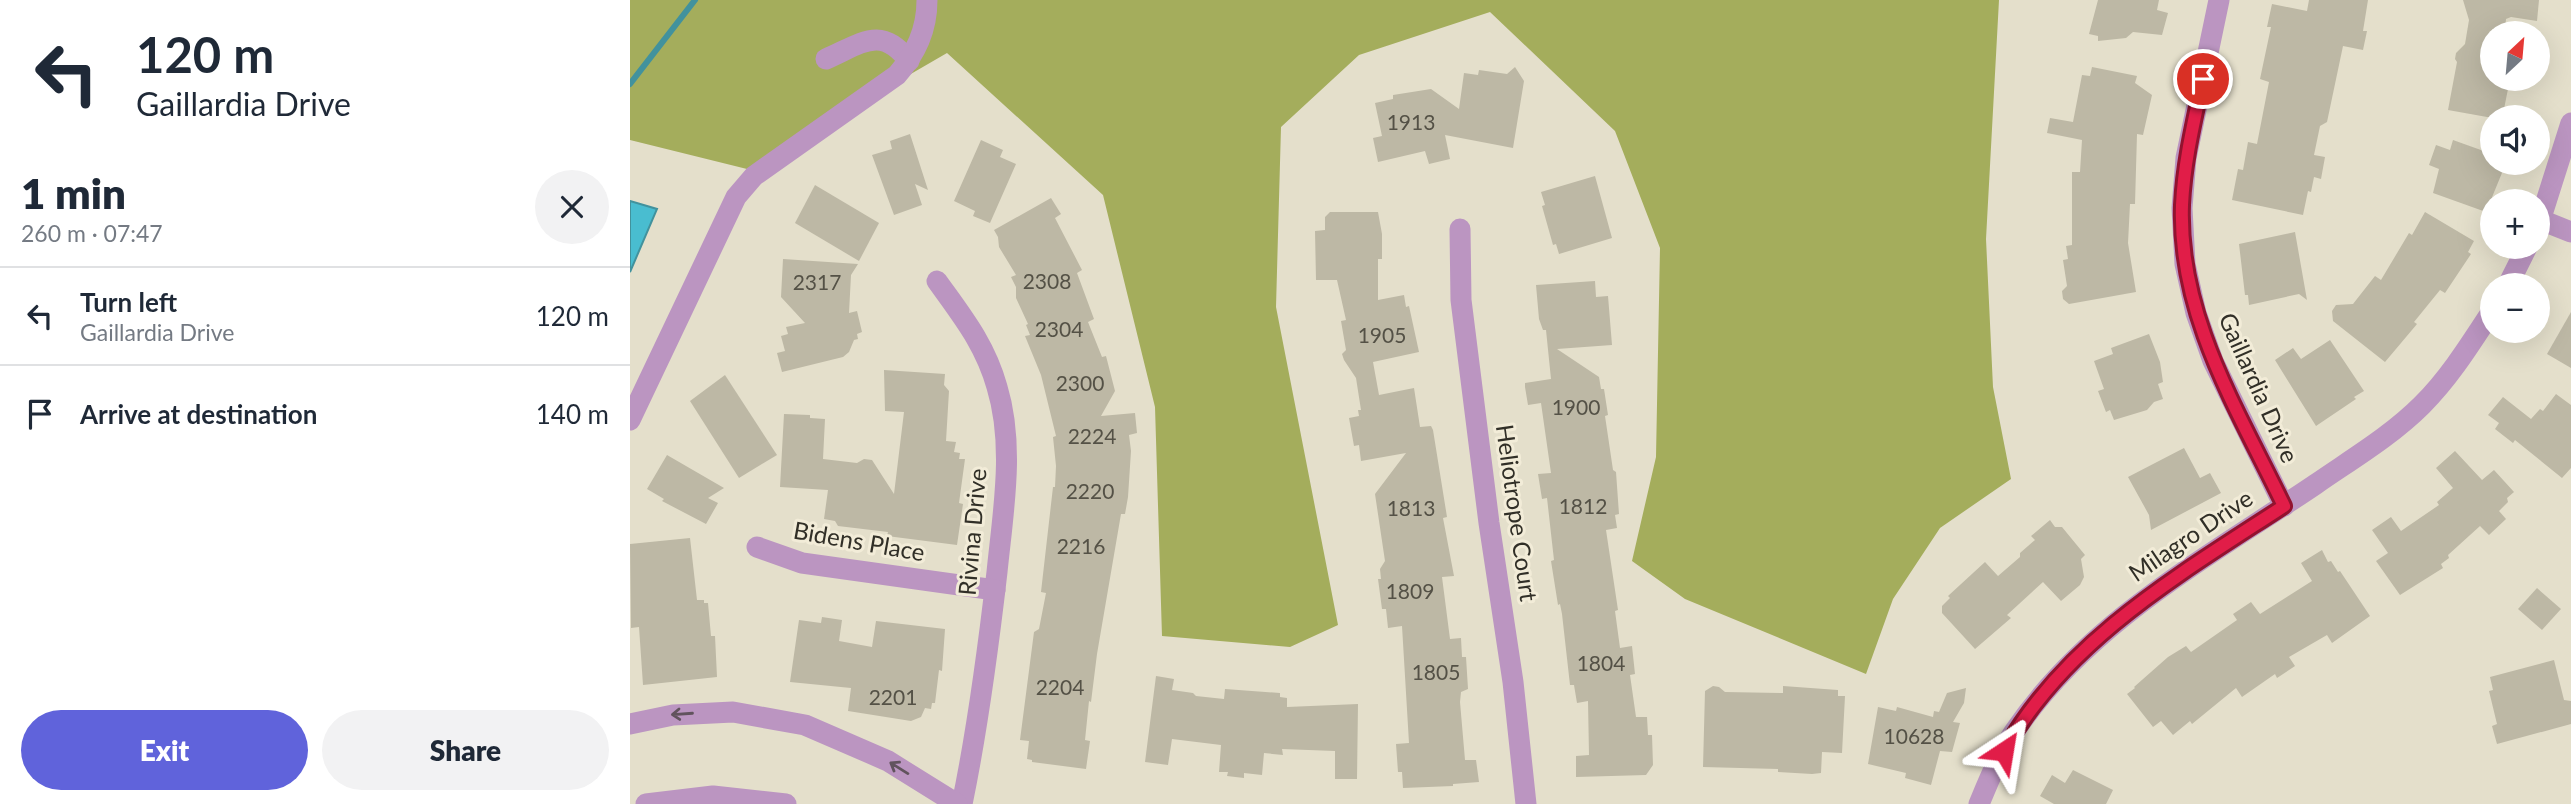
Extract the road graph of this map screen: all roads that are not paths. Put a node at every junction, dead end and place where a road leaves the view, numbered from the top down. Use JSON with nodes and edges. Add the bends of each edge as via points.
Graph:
{"nodes":[{"id":1,"x":927,"y":0,"type":"edge"},
{"id":2,"x":2219,"y":0,"type":"edge"},
{"id":3,"x":826,"y":59,"type":"dead end"},
{"id":4,"x":909,"y":61,"type":"junction"},
{"id":5,"x":2571,"y":122,"type":"edge"},
{"id":6,"x":2550,"y":189,"type":"edge"},
{"id":7,"x":2550,"y":226,"type":"edge"},
{"id":8,"x":1461,"y":229,"type":"dead end"},
{"id":9,"x":2571,"y":232,"type":"edge"},
{"id":10,"x":937,"y":281,"type":"dead end"},
{"id":11,"x":2480,"y":329,"type":"edge"},
{"id":12,"x":630,"y":420,"type":"edge"},
{"id":13,"x":2284,"y":506,"type":"junction"},
{"id":14,"x":757,"y":547,"type":"dead end"},
{"id":15,"x":995,"y":590,"type":"junction"},
{"id":16,"x":630,"y":724,"type":"edge"},
{"id":17,"x":646,"y":804,"type":"edge"},
{"id":18,"x":786,"y":804,"type":"edge"},
{"id":19,"x":957,"y":804,"type":"edge"},
{"id":20,"x":962,"y":804,"type":"edge"},
{"id":21,"x":1526,"y":804,"type":"edge"},
{"id":22,"x":1979,"y":804,"type":"edge"}],
"edges":[{"from":1,"to":4,"type":"street","via":[[922,35]]},
{"from":2,"to":13,"type":"street","name":"Gaillardia Drive","via":[[2186,158],[2182,208],[2185,264],[2213,361]]},
{"from":3,"to":4,"type":"street","via":[[882,39],[898,46]]},
{"from":4,"to":12,"type":"street","via":[[897,75],[754,176],[736,197]]},
{"from":5,"to":6,"type":"street"},
{"from":7,"to":9,"type":"street"},
{"from":8,"to":21,"type":"street","name":"Heliotrope Court","via":[[1461,300]]},
{"from":10,"to":15,"type":"street","name":"Rivina Drive","via":[[979,338],[998,388],[1006,435],[1006,490]]},
{"from":11,"to":13,"type":"street","name":"Milagro Drive","via":[[2423,405]]},
{"from":13,"to":22,"type":"street","name":"Milagro Drive","via":[[2145,598],[2107,629],[2052,684],[2014,732]]},
{"from":14,"to":15,"type":"street","name":"Bidens Place","via":[[802,564]]},
{"from":15,"to":20,"type":"street","name":"Rivina Drive"},
{"from":19,"to":16,"type":"street","one_way":true,"via":[[888,761],[806,725],[733,712],[673,715]]},
{"from":17,"to":18,"type":"street","via":[[713,796]]}]}
